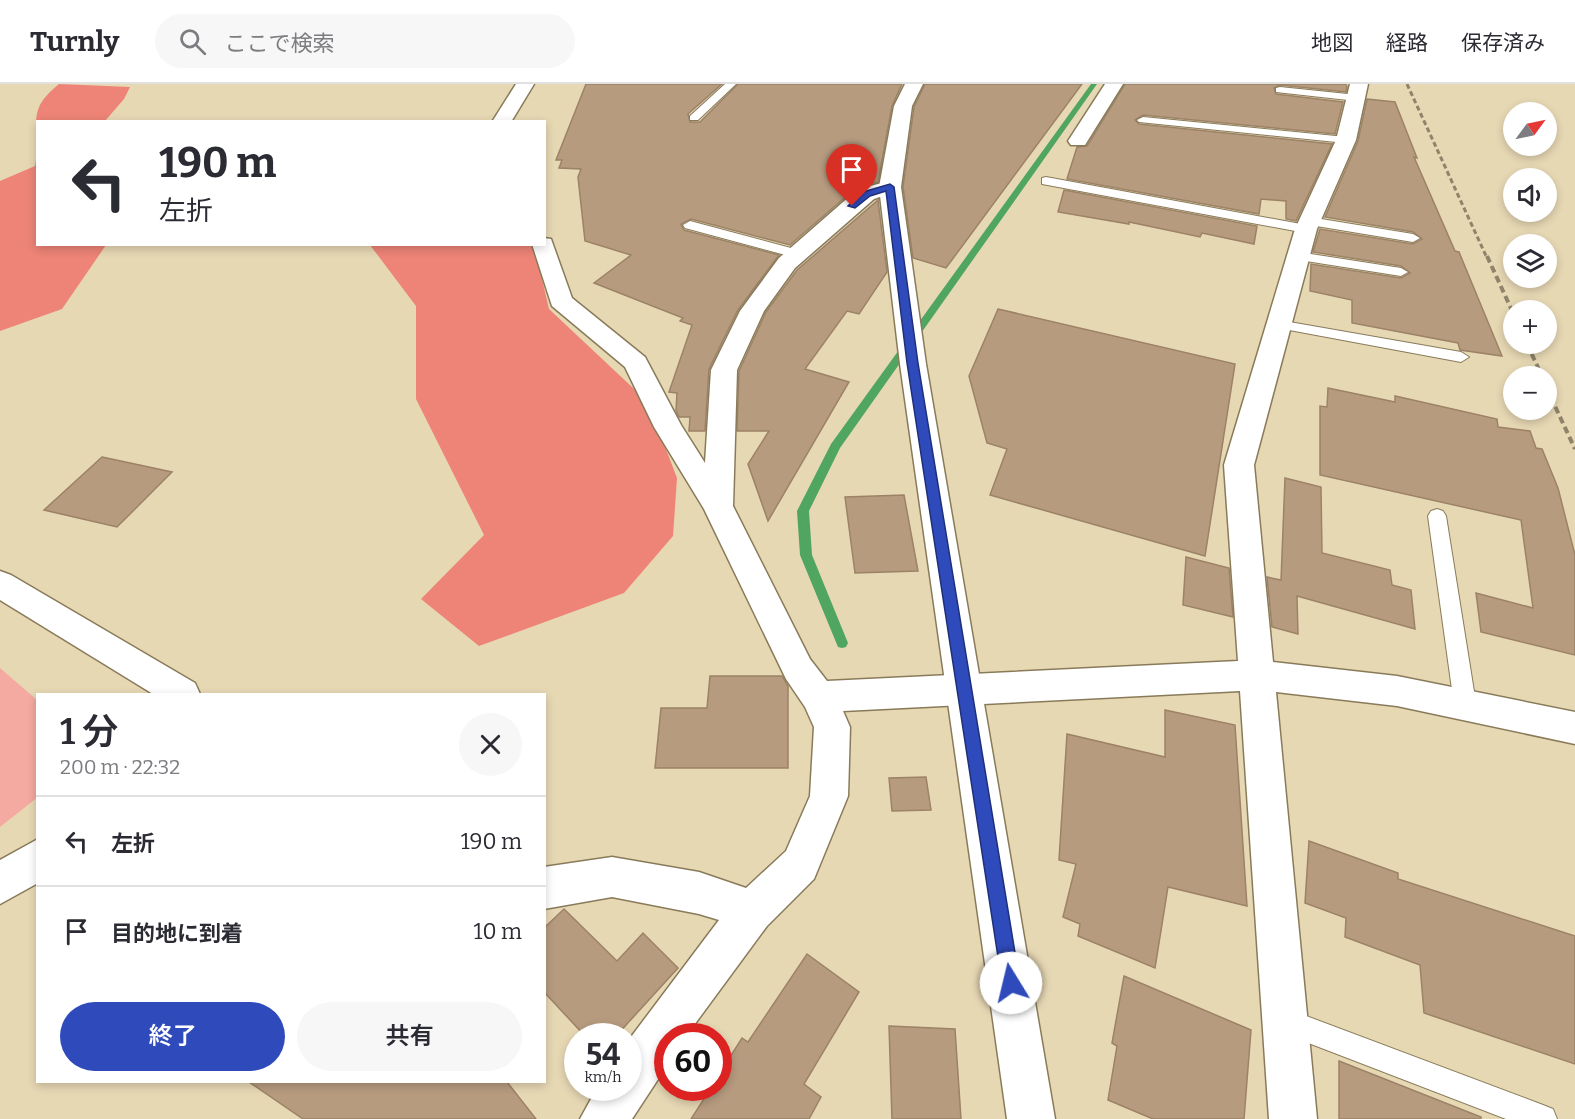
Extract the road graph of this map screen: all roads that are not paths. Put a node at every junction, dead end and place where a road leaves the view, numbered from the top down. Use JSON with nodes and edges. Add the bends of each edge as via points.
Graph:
{"nodes":[{"id":1,"x":525,"y":84,"type":"edge"},
{"id":2,"x":731,"y":84,"type":"edge"},
{"id":3,"x":914,"y":84,"type":"edge"},
{"id":4,"x":1114,"y":84,"type":"edge"},
{"id":5,"x":1280,"y":90,"type":"dead end"},
{"id":6,"x":1358,"y":91,"type":"edge"},
{"id":7,"x":694,"y":118,"type":"dead end"},
{"id":8,"x":502,"y":120,"type":"edge"},
{"id":9,"x":1143,"y":120,"type":"dead end"},
{"id":10,"x":1346,"y":140,"type":"junction"},
{"id":11,"x":1078,"y":141,"type":"dead end"},
{"id":12,"x":1046,"y":181,"type":"dead end"},
{"id":13,"x":890,"y":187,"type":"junction"},
{"id":14,"x":690,"y":225,"type":"dead end"},
{"id":15,"x":1304,"y":236,"type":"junction"},
{"id":16,"x":1413,"y":238,"type":"dead end"},
{"id":17,"x":544,"y":246,"type":"edge"},
{"id":18,"x":797,"y":254,"type":"junction"},
{"id":19,"x":1401,"y":272,"type":"dead end"},
{"id":20,"x":1278,"y":324,"type":"junction"},
{"id":21,"x":1461,"y":357,"type":"dead end"},
{"id":22,"x":718,"y":506,"type":"junction"},
{"id":23,"x":1437,"y":516,"type":"dead end"},
{"id":24,"x":0,"y":584,"type":"edge"},
{"id":25,"x":1258,"y":675,"type":"junction"},
{"id":26,"x":966,"y":690,"type":"junction"},
{"id":27,"x":180,"y":693,"type":"edge"},
{"id":28,"x":818,"y":697,"type":"junction"},
{"id":29,"x":1465,"y":704,"type":"junction"},
{"id":30,"x":1575,"y":728,"type":"edge"},
{"id":31,"x":36,"y":860,"type":"edge"},
{"id":32,"x":0,"y":884,"type":"edge"},
{"id":33,"x":546,"y":888,"type":"edge"},
{"id":34,"x":752,"y":911,"type":"junction"},
{"id":35,"x":1285,"y":1021,"type":"junction"},
{"id":36,"x":642,"y":1061,"type":"edge"},
{"id":37,"x":616,"y":1101,"type":"edge"},
{"id":38,"x":604,"y":1119,"type":"edge"},
{"id":39,"x":1031,"y":1119,"type":"edge"},
{"id":40,"x":1293,"y":1119,"type":"edge"},
{"id":41,"x":1543,"y":1119,"type":"edge"}],
"edges":[{"from":1,"to":8,"type":"street"},
{"from":2,"to":7,"type":"lane"},
{"from":3,"to":13,"type":"street","via":[[903,106]]},
{"from":4,"to":11,"type":"street"},
{"from":5,"to":6,"type":"lane"},
{"from":6,"to":10,"type":"street"},
{"from":9,"to":10,"type":"lane"},
{"from":10,"to":15,"type":"street"},
{"from":12,"to":15,"type":"lane"},
{"from":13,"to":18,"type":"street","via":[[866,194]]},
{"from":13,"to":26,"type":"street","via":[[913,363]]},
{"from":14,"to":18,"type":"lane"},
{"from":15,"to":16,"type":"lane"},
{"from":15,"to":19,"type":"lane"},
{"from":15,"to":20,"type":"street"},
{"from":17,"to":22,"type":"street","via":[[561,301],[636,363],[668,427]]},
{"from":18,"to":22,"type":"street","via":[[752,311],[724,370]]},
{"from":20,"to":21,"type":"lane"},
{"from":20,"to":25,"type":"street","via":[[1239,465]]},
{"from":22,"to":28,"type":"street","via":[[798,669]]},
{"from":23,"to":29,"type":"lane"},
{"from":24,"to":27,"type":"street"},
{"from":25,"to":26,"type":"street"},
{"from":25,"to":29,"type":"street","via":[[1397,691]]},
{"from":25,"to":35,"type":"street"},
{"from":26,"to":28,"type":"street"},
{"from":26,"to":39,"type":"street"},
{"from":28,"to":34,"type":"street","via":[[832,727],[829,796],[800,865]]},
{"from":29,"to":30,"type":"street"},
{"from":31,"to":32,"type":"street"},
{"from":33,"to":34,"type":"street","via":[[612,877],[699,892]]},
{"from":34,"to":36,"type":"street"},
{"from":35,"to":40,"type":"street"},
{"from":35,"to":41,"type":"lane"},
{"from":37,"to":38,"type":"street"}]}
